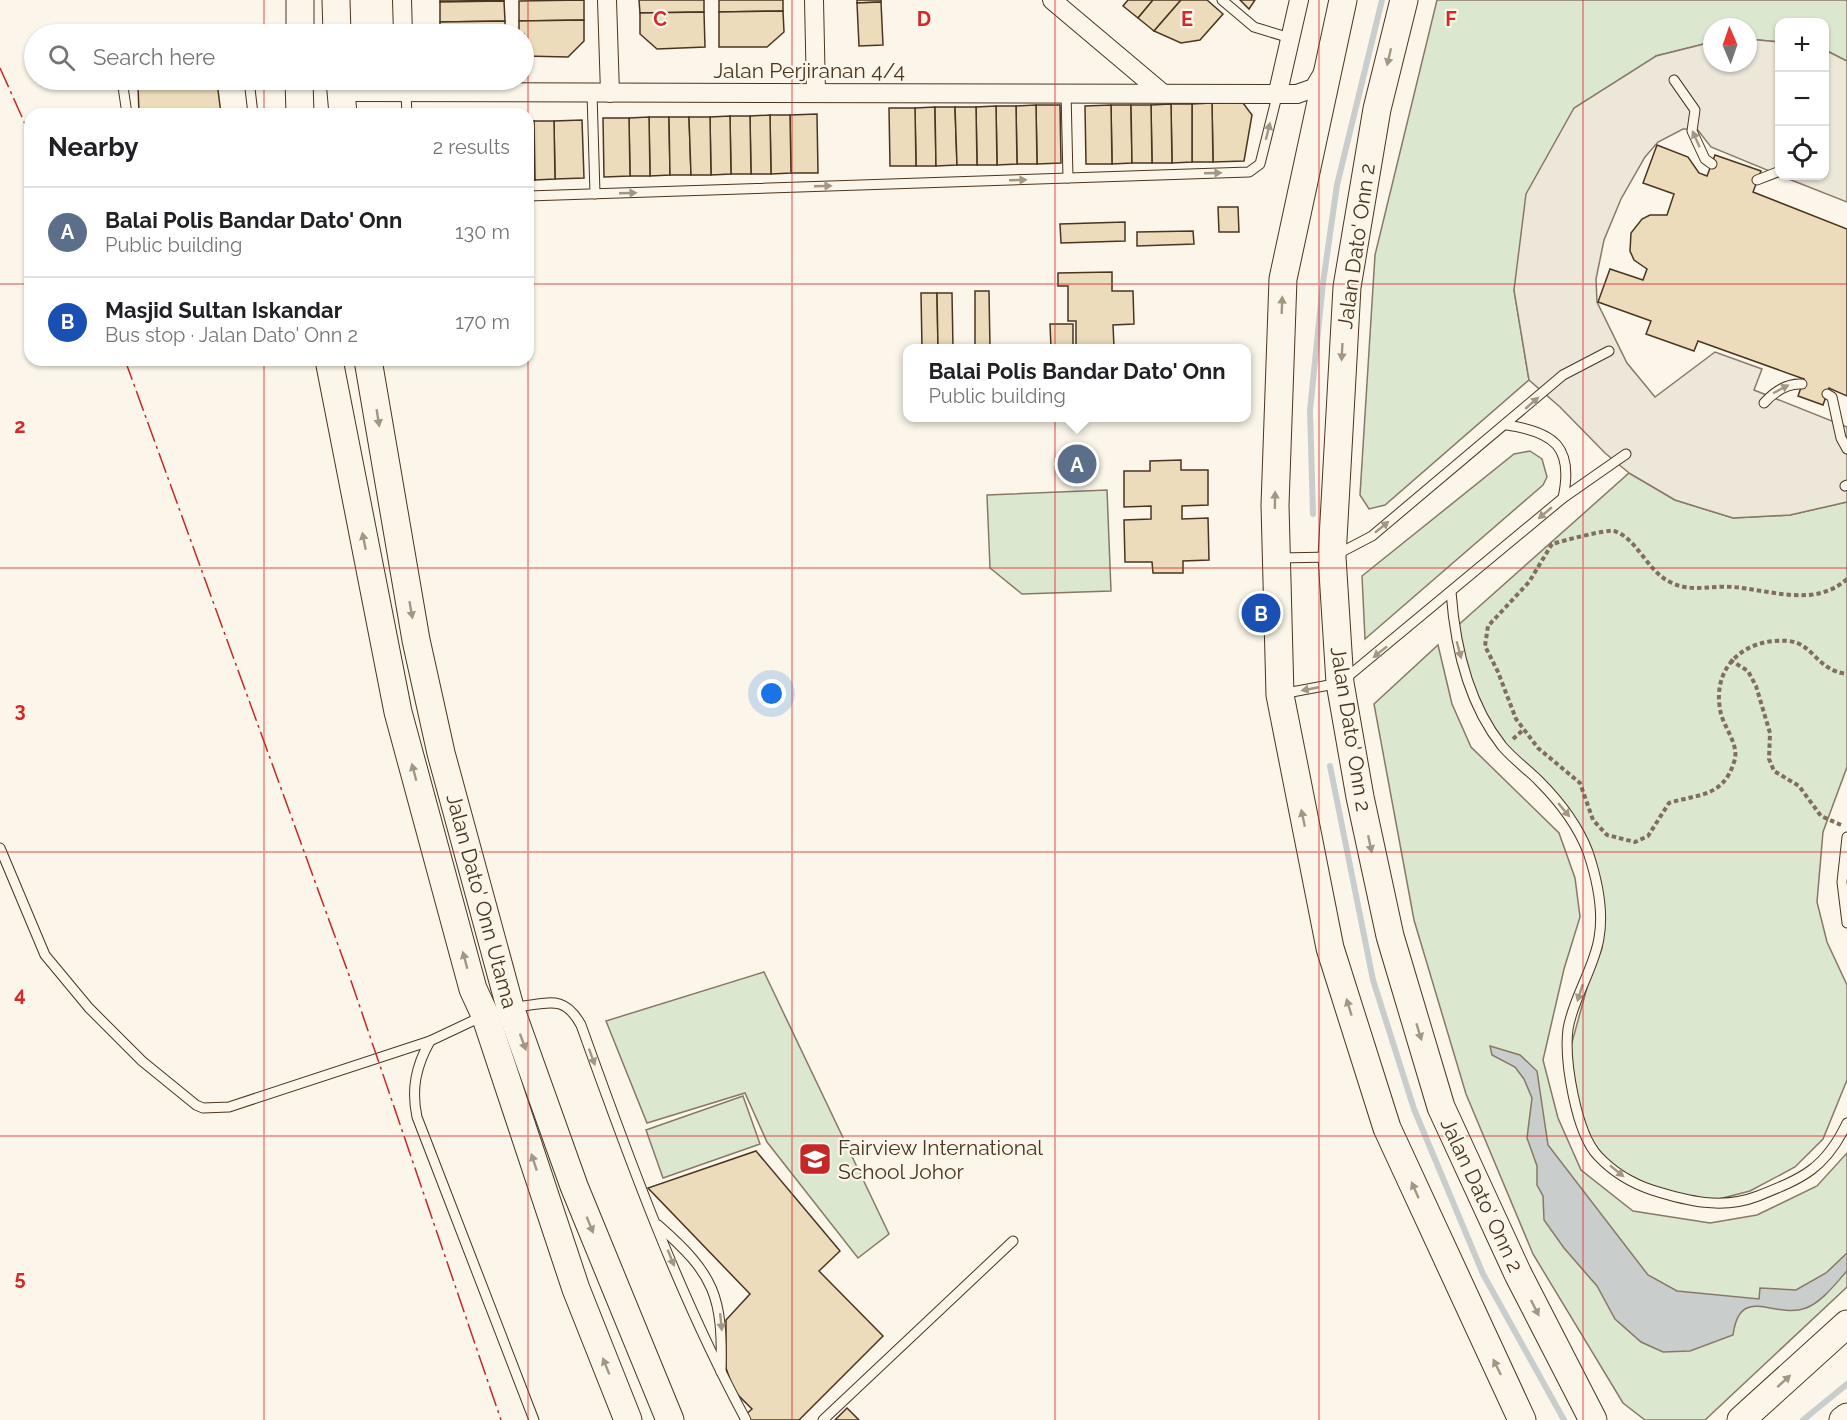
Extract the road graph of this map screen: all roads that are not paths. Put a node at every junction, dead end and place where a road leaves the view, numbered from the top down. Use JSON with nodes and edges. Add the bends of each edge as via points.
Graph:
{"nodes":[{"id":1,"x":300,"y":0,"type":"edge"},
{"id":2,"x":336,"y":0,"type":"edge"},
{"id":3,"x":402,"y":0,"type":"edge"},
{"id":4,"x":607,"y":0,"type":"edge"},
{"id":5,"x":814,"y":0,"type":"edge"},
{"id":6,"x":1052,"y":0,"type":"edge"},
{"id":7,"x":1222,"y":0,"type":"edge"},
{"id":8,"x":1299,"y":0,"type":"edge"},
{"id":9,"x":1343,"y":0,"type":"edge"},
{"id":10,"x":1404,"y":0,"type":"edge"},
{"id":11,"x":300,"y":24,"type":"edge"},
{"id":12,"x":337,"y":24,"type":"edge"},
{"id":13,"x":403,"y":24,"type":"edge"},
{"id":14,"x":1290,"y":38,"type":"junction"},
{"id":15,"x":1327,"y":63,"type":"junction"},
{"id":16,"x":1674,"y":80,"type":"dead end"},
{"id":17,"x":123,"y":90,"type":"edge"},
{"id":18,"x":250,"y":90,"type":"edge"},
{"id":19,"x":297,"y":90,"type":"edge"},
{"id":20,"x":299,"y":90,"type":"edge"},
{"id":21,"x":382,"y":90,"type":"edge"},
{"id":22,"x":406,"y":90,"type":"edge"},
{"id":23,"x":504,"y":90,"type":"edge"},
{"id":24,"x":1066,"y":92,"type":"junction"},
{"id":25,"x":1161,"y":92,"type":"junction"},
{"id":26,"x":1278,"y":92,"type":"junction"},
{"id":27,"x":601,"y":93,"type":"junction"},
{"id":28,"x":816,"y":93,"type":"junction"},
{"id":29,"x":341,"y":95,"type":"edge"},
{"id":30,"x":126,"y":108,"type":"edge"},
{"id":31,"x":252,"y":108,"type":"edge"},
{"id":32,"x":292,"y":108,"type":"edge"},
{"id":33,"x":300,"y":108,"type":"edge"},
{"id":34,"x":407,"y":108,"type":"edge"},
{"id":35,"x":1315,"y":132,"type":"junction"},
{"id":36,"x":1712,"y":164,"type":"dead end"},
{"id":37,"x":1775,"y":173,"type":"edge"},
{"id":38,"x":1068,"y":178,"type":"junction"},
{"id":39,"x":1757,"y":180,"type":"dead end"},
{"id":40,"x":595,"y":194,"type":"junction"},
{"id":41,"x":534,"y":196,"type":"edge"},
{"id":42,"x":1609,"y":351,"type":"dead end"},
{"id":43,"x":330,"y":366,"type":"edge"},
{"id":44,"x":369,"y":366,"type":"edge"},
{"id":45,"x":1802,"y":384,"type":"dead end"},
{"id":46,"x":1827,"y":394,"type":"dead end"},
{"id":47,"x":1764,"y":403,"type":"dead end"},
{"id":48,"x":1507,"y":425,"type":"junction"},
{"id":49,"x":1847,"y":449,"type":"edge"},
{"id":50,"x":1626,"y":454,"type":"dead end"},
{"id":51,"x":1563,"y":498,"type":"junction"},
{"id":52,"x":1332,"y":557,"type":"junction"},
{"id":53,"x":1278,"y":558,"type":"junction"},
{"id":54,"x":1451,"y":592,"type":"junction"},
{"id":55,"x":1340,"y":683,"type":"junction"},
{"id":56,"x":1280,"y":695,"type":"junction"},
{"id":57,"x":1847,"y":837,"type":"edge"},
{"id":58,"x":0,"y":848,"type":"edge"},
{"id":59,"x":1847,"y":923,"type":"edge"},
{"id":60,"x":498,"y":1011,"type":"junction"},
{"id":61,"x":430,"y":1041,"type":"junction"},
{"id":62,"x":1847,"y":1123,"type":"edge"},
{"id":63,"x":657,"y":1223,"type":"junction"},
{"id":64,"x":1013,"y":1241,"type":"dead end"},
{"id":65,"x":1847,"y":1324,"type":"edge"},
{"id":66,"x":721,"y":1374,"type":"junction"},
{"id":67,"x":1847,"y":1417,"type":"edge"},
{"id":68,"x":534,"y":1420,"type":"edge"},
{"id":69,"x":628,"y":1420,"type":"edge"},
{"id":70,"x":670,"y":1420,"type":"edge"},
{"id":71,"x":746,"y":1420,"type":"edge"},
{"id":72,"x":823,"y":1420,"type":"edge"},
{"id":73,"x":1522,"y":1420,"type":"edge"},
{"id":74,"x":1593,"y":1420,"type":"edge"},
{"id":75,"x":1741,"y":1420,"type":"edge"},
{"id":76,"x":1843,"y":1420,"type":"edge"}],
"edges":[{"from":1,"to":11,"type":"main road"},
{"from":2,"to":12,"type":"main road"},
{"from":3,"to":13,"type":"street"},
{"from":4,"to":27,"type":"street"},
{"from":5,"to":28,"type":"street"},
{"from":6,"to":25,"type":"street"},
{"from":7,"to":14,"type":"lane","via":[[1254,27]]},
{"from":8,"to":14,"type":"street"},
{"from":9,"to":15,"type":"main road"},
{"from":10,"to":52,"type":"main road","name":"Jalan Dato' Onn 2","one_way":true,"via":[[1377,109],[1347,287]]},
{"from":14,"to":26,"type":"street"},
{"from":15,"to":26,"type":"street","name":"Jalan Perjiranan 4/4","via":[[1319,81],[1307,92]]},
{"from":15,"to":35,"type":"main road"},
{"from":36,"to":16,"type":"lane","one_way":true,"via":[[1705,159],[1692,131],[1695,110]]},
{"from":17,"to":30,"type":"lane"},
{"from":18,"to":31,"type":"lane"},
{"from":19,"to":32,"type":"lane"},
{"from":20,"to":33,"type":"main road"},
{"from":21,"to":29,"type":"street","name":"Jalan Perjiranan 4/4"},
{"from":22,"to":34,"type":"lane"},
{"from":23,"to":27,"type":"street","name":"Jalan Perjiranan 4/4"},
{"from":24,"to":25,"type":"street","name":"Jalan Perjiranan 4/4"},
{"from":24,"to":28,"type":"street","name":"Jalan Perjiranan 4/4"},
{"from":24,"to":38,"type":"lane"},
{"from":25,"to":26,"type":"street","name":"Jalan Perjiranan 4/4"},
{"from":26,"to":35,"type":"street","via":[[1305,108]]},
{"from":38,"to":26,"type":"lane","one_way":true,"via":[[1256,169]]},
{"from":27,"to":28,"type":"street","name":"Jalan Perjiranan 4/4"},
{"from":27,"to":40,"type":"lane"},
{"from":53,"to":35,"type":"main road","one_way":true,"via":[[1275,505],[1283,279]]},
{"from":37,"to":39,"type":"lane"},
{"from":40,"to":38,"type":"lane","one_way":true},
{"from":40,"to":41,"type":"lane"},
{"from":48,"to":42,"type":"lane","one_way":true,"via":[[1563,375]]},
{"from":60,"to":43,"type":"main road","name":"Jalan Dato' Onn Utama","one_way":true,"via":[[473,989],[398,712]]},
{"from":44,"to":60,"type":"main road","name":"Jalan Dato' Onn Utama","one_way":true,"via":[[416,640]]},
{"from":47,"to":45,"type":"lane","one_way":true,"via":[[1792,383]]},
{"from":46,"to":49,"type":"lane","via":[[1832,397]]},
{"from":48,"to":51,"type":"lane","via":[[1535,429],[1551,439],[1565,459],[1567,479]]},
{"from":52,"to":48,"type":"lane","one_way":true,"via":[[1372,536]]},
{"from":50,"to":51,"type":"lane"},
{"from":51,"to":54,"type":"lane","one_way":true},
{"from":52,"to":53,"type":"lane"},
{"from":52,"to":55,"type":"main road","name":"Jalan Dato' Onn 2"},
{"from":53,"to":56,"type":"main road"},
{"from":54,"to":55,"type":"lane","one_way":true},
{"from":54,"to":62,"type":"lane","one_way":true,"via":[[1454,629],[1468,683],[1485,720],[1503,747],[1571,819],[1588,851],[1599,892],[1599,938],[1568,1028],[1567,1072],[1580,1119],[1596,1154],[1630,1182],[1713,1205],[1751,1198],[1803,1178],[1836,1146]]},
{"from":55,"to":56,"type":"lane","one_way":true},
{"from":55,"to":74,"type":"main road","name":"Jalan Dato' Onn 2","one_way":true,"via":[[1390,936],[1441,1107],[1518,1274]]},
{"from":73,"to":56,"type":"main road","one_way":true,"via":[[1387,1128],[1330,948]]},
{"from":57,"to":59,"type":"lane","via":[[1842,882]]},
{"from":58,"to":61,"type":"lane","via":[[45,955],[89,1008],[142,1061],[196,1105],[229,1107]]},
{"from":60,"to":61,"type":"lane"},
{"from":60,"to":63,"type":"lane","one_way":true,"via":[[557,1003],[573,1011]]},
{"from":69,"to":60,"type":"main road","name":"Jalan Dato' Onn Utama","one_way":true,"via":[[576,1289]]},
{"from":60,"to":70,"type":"main road","name":"Jalan Dato' Onn Utama","one_way":true},
{"from":61,"to":68,"type":"lane","via":[[416,1073],[417,1117]]},
{"from":63,"to":66,"type":"lane","one_way":true},
{"from":63,"to":66,"type":"lane","one_way":true,"via":[[702,1267],[713,1287],[721,1319]]},
{"from":64,"to":72,"type":"lane"},
{"from":75,"to":65,"type":"main road","one_way":true},
{"from":66,"to":71,"type":"lane"},
{"from":67,"to":76,"type":"main road"}]}
